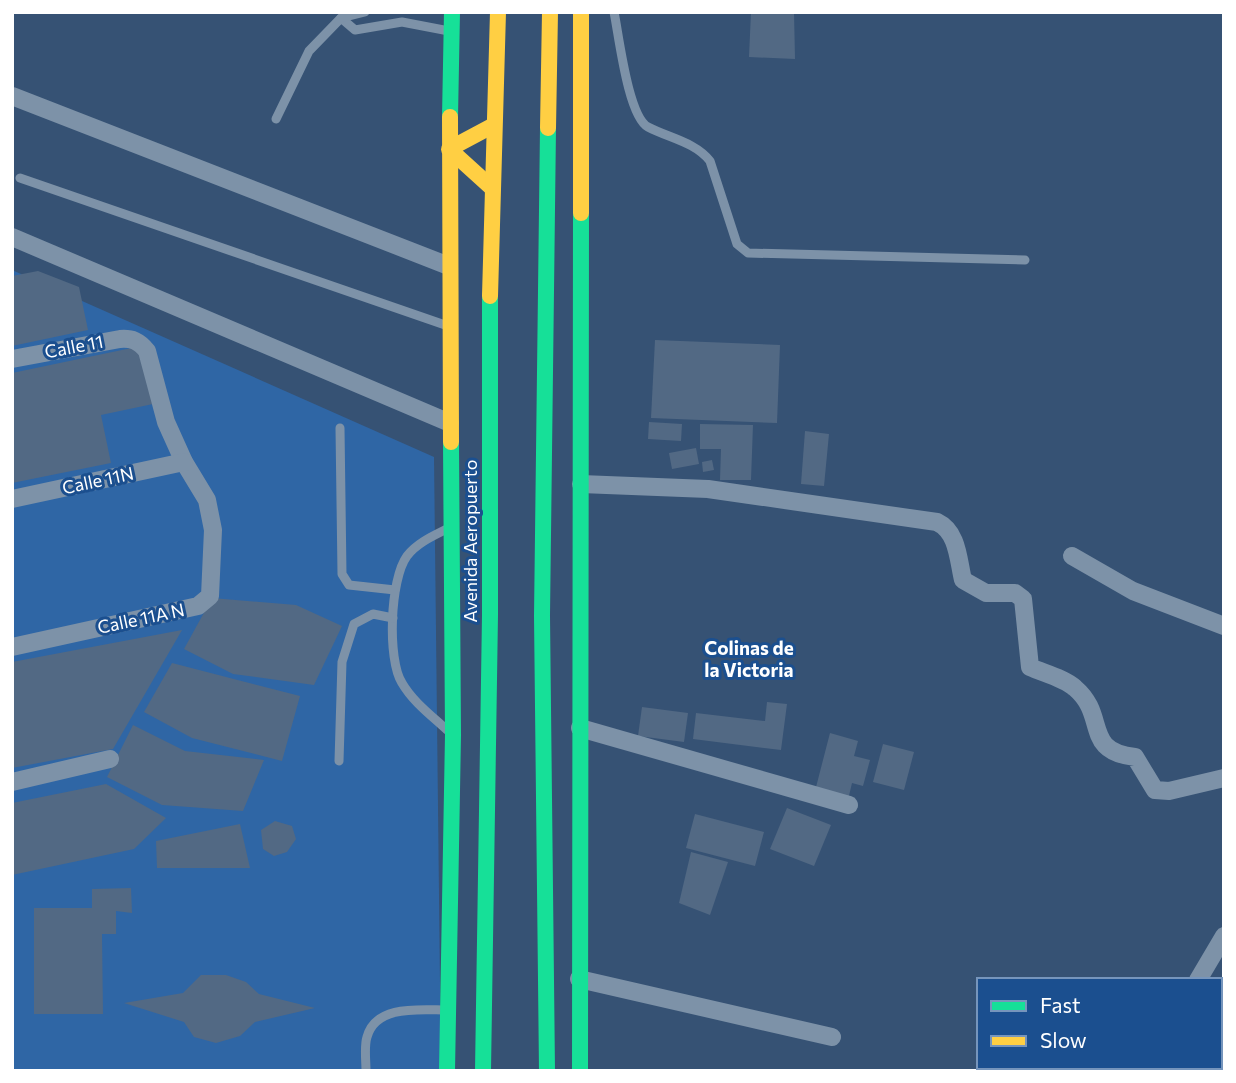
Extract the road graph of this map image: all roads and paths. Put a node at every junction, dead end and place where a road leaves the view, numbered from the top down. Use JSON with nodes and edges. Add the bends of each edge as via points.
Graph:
{"nodes":[{"id":1,"x":365,"y":12,"type":"edge"},
{"id":2,"x":452,"y":12,"type":"edge"},
{"id":3,"x":498,"y":12,"type":"edge"},
{"id":4,"x":550,"y":12,"type":"edge"},
{"id":5,"x":581,"y":12,"type":"edge"},
{"id":6,"x":614,"y":12,"type":"edge"},
{"id":7,"x":341,"y":18,"type":"junction"},
{"id":8,"x":451,"y":31,"type":"junction"},
{"id":9,"x":12,"y":96,"type":"edge"},
{"id":10,"x":276,"y":119,"type":"dead end"},
{"id":11,"x":494,"y":125,"type":"junction"},
{"id":12,"x":449,"y":149,"type":"junction"},
{"id":13,"x":20,"y":178,"type":"dead end"},
{"id":14,"x":492,"y":188,"type":"junction"},
{"id":15,"x":12,"y":237,"type":"edge"},
{"id":16,"x":1025,"y":260,"type":"dead end"},
{"id":17,"x":449,"y":267,"type":"junction"},
{"id":18,"x":544,"y":322,"type":"junction"},
{"id":19,"x":449,"y":327,"type":"junction"},
{"id":20,"x":12,"y":359,"type":"edge"},
{"id":21,"x":582,"y":360,"type":"junction"},
{"id":22,"x":545,"y":385,"type":"junction"},
{"id":23,"x":450,"y":423,"type":"junction"},
{"id":24,"x":340,"y":428,"type":"dead end"},
{"id":25,"x":184,"y":463,"type":"junction"},
{"id":26,"x":582,"y":484,"type":"junction"},
{"id":27,"x":12,"y":499,"type":"edge"},
{"id":28,"x":490,"y":503,"type":"junction"},
{"id":29,"x":452,"y":526,"type":"junction"},
{"id":30,"x":490,"y":548,"type":"junction"},
{"id":31,"x":1072,"y":556,"type":"dead end"},
{"id":32,"x":395,"y":590,"type":"junction"},
{"id":33,"x":393,"y":618,"type":"junction"},
{"id":34,"x":1224,"y":625,"type":"edge"},
{"id":35,"x":12,"y":647,"type":"edge"},
{"id":36,"x":580,"y":728,"type":"junction"},
{"id":37,"x":453,"y":735,"type":"junction"},
{"id":38,"x":110,"y":759,"type":"dead end"},
{"id":39,"x":339,"y":761,"type":"dead end"},
{"id":40,"x":1224,"y":778,"type":"edge"},
{"id":41,"x":12,"y":782,"type":"edge"},
{"id":42,"x":849,"y":806,"type":"dead end"},
{"id":43,"x":1224,"y":936,"type":"edge"},
{"id":44,"x":1199,"y":978,"type":"edge"},
{"id":45,"x":579,"y":979,"type":"junction"},
{"id":46,"x":448,"y":1010,"type":"junction"},
{"id":47,"x":832,"y":1037,"type":"dead end"},
{"id":48,"x":366,"y":1071,"type":"edge"},
{"id":49,"x":447,"y":1071,"type":"edge"},
{"id":50,"x":483,"y":1071,"type":"edge"},
{"id":51,"x":547,"y":1071,"type":"edge"},
{"id":52,"x":580,"y":1071,"type":"edge"}],
"edges":[{"from":1,"to":7,"type":"lane"},
{"from":2,"to":8,"type":"main road","name":"Avenida Aeropuerto"},
{"from":3,"to":11,"type":"main road","name":"Avenida Aeropuerto"},
{"from":4,"to":18,"type":"main road"},
{"from":5,"to":21,"type":"main road"},
{"from":6,"to":16,"type":"lane","via":[[633,106],[645,125],[703,151],[737,244],[748,253]]},
{"from":7,"to":8,"type":"lane","via":[[355,30],[402,22]]},
{"from":7,"to":10,"type":"lane","via":[[309,51]]},
{"from":8,"to":12,"type":"main road","name":"Avenida Aeropuerto"},
{"from":9,"to":17,"type":"street"},
{"from":11,"to":12,"type":"main road"},
{"from":11,"to":14,"type":"main road","name":"Avenida Aeropuerto"},
{"from":12,"to":14,"type":"main road"},
{"from":12,"to":17,"type":"main road","name":"Avenida Aeropuerto"},
{"from":13,"to":19,"type":"lane"},
{"from":14,"to":28,"type":"main road","name":"Avenida Aeropuerto"},
{"from":15,"to":23,"type":"street"},
{"from":17,"to":19,"type":"main road","name":"Avenida Aeropuerto"},
{"from":18,"to":21,"type":"main road"},
{"from":18,"to":22,"type":"main road"},
{"from":19,"to":23,"type":"main road","name":"Avenida Aeropuerto"},
{"from":20,"to":25,"type":"street","name":"Calle 11","via":[[135,340],[147,351],[166,422]]},
{"from":21,"to":22,"type":"main road"},
{"from":21,"to":26,"type":"main road"},
{"from":22,"to":51,"type":"main road","via":[[542,616]]},
{"from":23,"to":29,"type":"main road","name":"Avenida Aeropuerto"},
{"from":24,"to":32,"type":"lane","via":[[342,574],[349,585]]},
{"from":25,"to":27,"type":"street","name":"Calle 11N"},
{"from":25,"to":35,"type":"street","name":"Calle 11A N","via":[[207,500],[213,530],[210,596],[186,610]]},
{"from":26,"to":36,"type":"main road"},
{"from":26,"to":40,"type":"street","via":[[708,489],[937,522],[953,535],[963,580],[986,593],[1016,593],[1023,600],[1030,667],[1075,687],[1093,711],[1105,748],[1115,755],[1135,757],[1154,790],[1169,791]]},
{"from":28,"to":29,"type":"main road"},
{"from":28,"to":30,"type":"main road","name":"Avenida Aeropuerto"},
{"from":29,"to":30,"type":"main road"},
{"from":29,"to":32,"type":"lane","via":[[406,557]]},
{"from":29,"to":37,"type":"main road","name":"Avenida Aeropuerto"},
{"from":30,"to":50,"type":"main road","name":"Avenida Aeropuerto"},
{"from":31,"to":34,"type":"street","via":[[1133,591]]},
{"from":32,"to":33,"type":"lane"},
{"from":33,"to":37,"type":"lane","via":[[400,681]]},
{"from":33,"to":39,"type":"lane","via":[[373,614],[354,624],[342,662]]},
{"from":36,"to":42,"type":"street"},
{"from":36,"to":45,"type":"main road"},
{"from":37,"to":46,"type":"main road","name":"Avenida Aeropuerto"},
{"from":38,"to":41,"type":"street"},
{"from":43,"to":44,"type":"street"},
{"from":45,"to":47,"type":"street"},
{"from":45,"to":52,"type":"main road"},
{"from":46,"to":48,"type":"lane","via":[[406,1009],[377,1020],[367,1036]]},
{"from":46,"to":49,"type":"main road","name":"Avenida Aeropuerto"}]}
